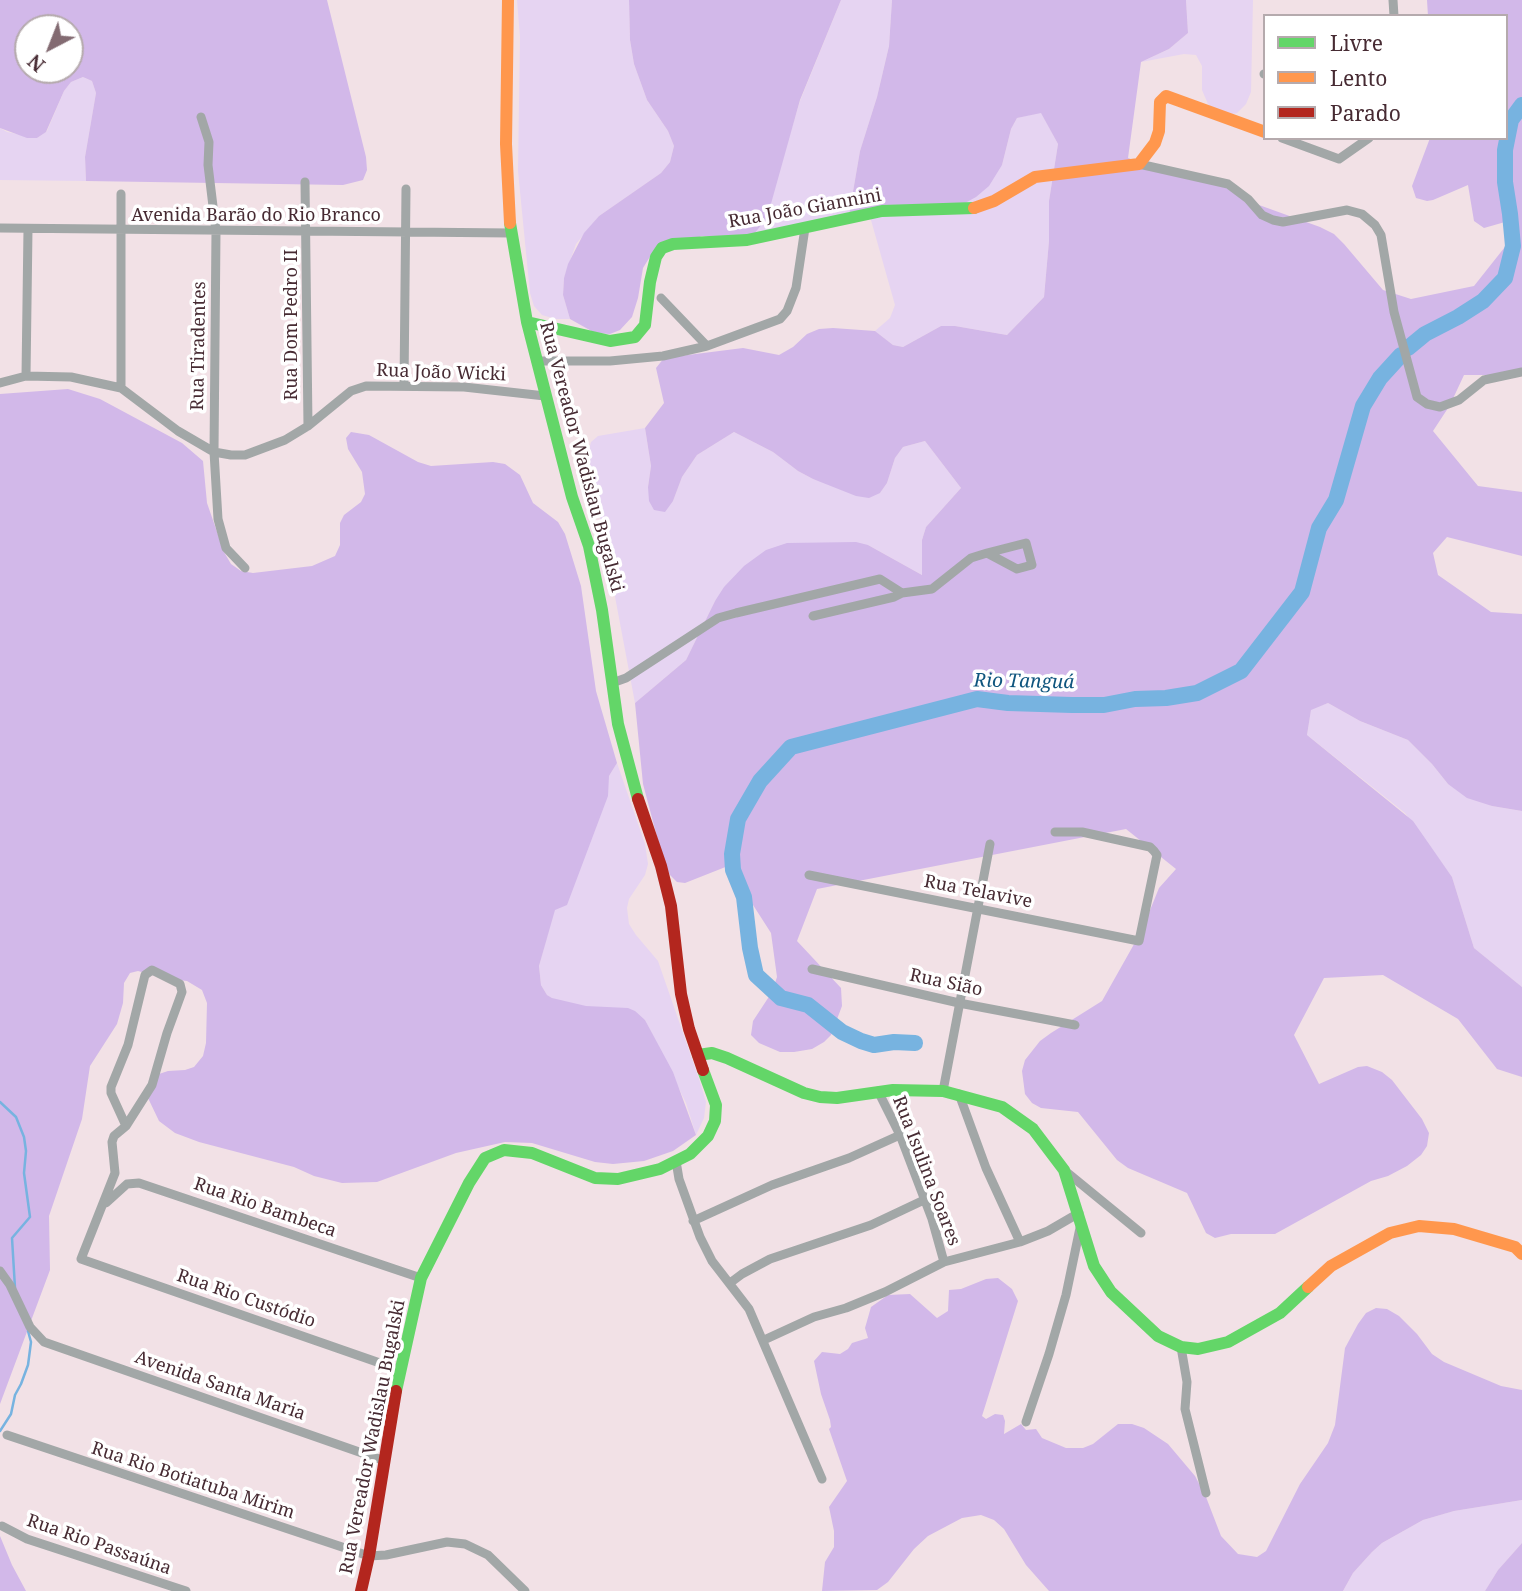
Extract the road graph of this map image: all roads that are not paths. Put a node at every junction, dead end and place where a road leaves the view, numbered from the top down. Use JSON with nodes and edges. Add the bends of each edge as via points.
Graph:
{"nodes":[{"id":1,"x":508,"y":0,"type":"edge"},
{"id":2,"x":201,"y":117,"type":"dead end"},
{"id":3,"x":1263,"y":131,"type":"edge"},
{"id":4,"x":1287,"y":140,"type":"edge"},
{"id":5,"x":1366,"y":140,"type":"edge"},
{"id":6,"x":1139,"y":164,"type":"junction"},
{"id":7,"x":305,"y":182,"type":"dead end"},
{"id":8,"x":406,"y":189,"type":"dead end"},
{"id":9,"x":121,"y":194,"type":"dead end"},
{"id":10,"x":0,"y":228,"type":"edge"},
{"id":11,"x":805,"y":228,"type":"junction"},
{"id":12,"x":28,"y":229,"type":"junction"},
{"id":13,"x":120,"y":231,"type":"junction"},
{"id":14,"x":216,"y":231,"type":"junction"},
{"id":15,"x":307,"y":231,"type":"junction"},
{"id":16,"x":405,"y":232,"type":"junction"},
{"id":17,"x":511,"y":233,"type":"junction"},
{"id":18,"x":662,"y":298,"type":"dead end"},
{"id":19,"x":527,"y":322,"type":"junction"},
{"id":20,"x":707,"y":346,"type":"junction"},
{"id":21,"x":536,"y":361,"type":"junction"},
{"id":22,"x":1522,"y":372,"type":"edge"},
{"id":23,"x":26,"y":376,"type":"junction"},
{"id":24,"x":0,"y":383,"type":"edge"},
{"id":25,"x":404,"y":386,"type":"junction"},
{"id":26,"x":121,"y":388,"type":"junction"},
{"id":27,"x":545,"y":396,"type":"junction"},
{"id":28,"x":308,"y":426,"type":"junction"},
{"id":29,"x":214,"y":452,"type":"junction"},
{"id":30,"x":987,"y":553,"type":"junction"},
{"id":31,"x":245,"y":568,"type":"dead end"},
{"id":32,"x":902,"y":593,"type":"junction"},
{"id":33,"x":813,"y":616,"type":"dead end"},
{"id":34,"x":612,"y":683,"type":"junction"},
{"id":35,"x":1055,"y":832,"type":"dead end"},
{"id":36,"x":990,"y":844,"type":"dead end"},
{"id":37,"x":809,"y":875,"type":"dead end"},
{"id":38,"x":978,"y":908,"type":"junction"},
{"id":39,"x":812,"y":969,"type":"dead end"},
{"id":40,"x":959,"y":1003,"type":"junction"},
{"id":41,"x":1075,"y":1025,"type":"dead end"},
{"id":42,"x":698,"y":1055,"type":"junction"},
{"id":43,"x":878,"y":1091,"type":"junction"},
{"id":44,"x":943,"y":1091,"type":"junction"},
{"id":45,"x":959,"y":1094,"type":"junction"},
{"id":46,"x":126,"y":1126,"type":"junction"},
{"id":47,"x":900,"y":1135,"type":"junction"},
{"id":48,"x":676,"y":1161,"type":"junction"},
{"id":49,"x":1064,"y":1170,"type":"junction"},
{"id":50,"x":924,"y":1200,"type":"junction"},
{"id":51,"x":103,"y":1206,"type":"junction"},
{"id":52,"x":1079,"y":1213,"type":"junction"},
{"id":53,"x":693,"y":1221,"type":"junction"},
{"id":54,"x":1080,"y":1227,"type":"junction"},
{"id":55,"x":1141,"y":1233,"type":"dead end"},
{"id":56,"x":1020,"y":1242,"type":"junction"},
{"id":57,"x":1520,"y":1247,"type":"edge"},
{"id":58,"x":944,"y":1262,"type":"junction"},
{"id":59,"x":0,"y":1271,"type":"edge"},
{"id":60,"x":422,"y":1278,"type":"junction"},
{"id":61,"x":730,"y":1283,"type":"junction"},
{"id":62,"x":764,"y":1340,"type":"junction"},
{"id":63,"x":1181,"y":1347,"type":"junction"},
{"id":64,"x":400,"y":1370,"type":"junction"},
{"id":65,"x":1026,"y":1422,"type":"dead end"},
{"id":66,"x":7,"y":1435,"type":"dead end"},
{"id":67,"x":386,"y":1461,"type":"junction"},
{"id":68,"x":822,"y":1479,"type":"dead end"},
{"id":69,"x":1206,"y":1493,"type":"dead end"},
{"id":70,"x":2,"y":1527,"type":"dead end"},
{"id":71,"x":369,"y":1556,"type":"junction"},
{"id":72,"x":186,"y":1591,"type":"edge"},
{"id":73,"x":362,"y":1591,"type":"edge"},
{"id":74,"x":525,"y":1591,"type":"edge"}],
"edges":[{"from":1,"to":17,"type":"street","name":"Rua Vereador Wadislau Bugalski","via":[[506,145]]},
{"from":2,"to":14,"type":"street","name":"Rua Tiradentes","via":[[209,142]]},
{"from":3,"to":6,"type":"street","via":[[1166,96],[1160,102],[1156,143]]},
{"from":4,"to":5,"type":"street","via":[[1339,159]]},
{"from":6,"to":11,"type":"street","name":"Rua João Giannini","via":[[1035,177],[976,208],[882,211]]},
{"from":6,"to":22,"type":"street","via":[[1228,184],[1273,220],[1347,210],[1362,214],[1381,235],[1394,312],[1417,397],[1427,404],[1440,407],[1459,400],[1484,380]]},
{"from":7,"to":15,"type":"street","name":"Rua Dom Pedro II"},
{"from":8,"to":16,"type":"street"},
{"from":9,"to":13,"type":"street"},
{"from":10,"to":12,"type":"street","name":"Avenida Barão do Rio Branco"},
{"from":11,"to":19,"type":"street","name":"Rua João Giannini","via":[[747,240],[662,248],[650,282],[645,325],[635,337],[610,341]]},
{"from":11,"to":20,"type":"street","via":[[796,288],[787,311],[780,319]]},
{"from":12,"to":13,"type":"street","name":"Avenida Barão do Rio Branco"},
{"from":12,"to":23,"type":"street"},
{"from":13,"to":14,"type":"street","name":"Avenida Barão do Rio Branco"},
{"from":13,"to":26,"type":"street"},
{"from":14,"to":15,"type":"street","name":"Avenida Barão do Rio Branco"},
{"from":14,"to":29,"type":"street","name":"Rua Tiradentes"},
{"from":15,"to":16,"type":"street","name":"Avenida Barão do Rio Branco"},
{"from":15,"to":28,"type":"street","name":"Rua Dom Pedro II"},
{"from":16,"to":17,"type":"street","name":"Avenida Barão do Rio Branco"},
{"from":16,"to":25,"type":"street"},
{"from":17,"to":19,"type":"street","name":"Rua Vereador Wadislau Bugalski"},
{"from":18,"to":20,"type":"street"},
{"from":19,"to":21,"type":"street","name":"Rua Vereador Wadislau Bugalski"},
{"from":20,"to":21,"type":"street","via":[[610,361]]},
{"from":21,"to":27,"type":"street","name":"Rua Vereador Wadislau Bugalski"},
{"from":23,"to":24,"type":"street","name":"Rua João Wicki"},
{"from":23,"to":26,"type":"street","name":"Rua João Wicki","via":[[71,377]]},
{"from":25,"to":27,"type":"street","name":"Rua João Wicki"},
{"from":25,"to":28,"type":"street","name":"Rua João Wicki","via":[[366,386],[351,391]]},
{"from":26,"to":29,"type":"street","name":"Rua João Wicki"},
{"from":27,"to":34,"type":"street","name":"Rua Vereador Wadislau Bugalski","via":[[589,546]]},
{"from":28,"to":29,"type":"street","name":"Rua João Wicki","via":[[245,455]]},
{"from":29,"to":31,"type":"street","name":"Rua Tiradentes","via":[[221,535],[226,548]]},
{"from":30,"to":30,"type":"street","via":[[1017,569],[1032,565],[1026,543]]},
{"from":30,"to":32,"type":"street","via":[[971,558],[932,589]]},
{"from":32,"to":33,"type":"street"},
{"from":32,"to":34,"type":"street","via":[[880,579],[718,618]]},
{"from":34,"to":42,"type":"street","name":"Rua Vereador Wadislau Bugalski","via":[[633,784],[671,906],[681,994]]},
{"from":35,"to":38,"type":"street","name":"Rua Telavive","via":[[1082,832],[1150,847],[1157,855],[1139,941]]},
{"from":36,"to":38,"type":"street"},
{"from":37,"to":38,"type":"street","name":"Rua Telavive"},
{"from":38,"to":40,"type":"street"},
{"from":39,"to":40,"type":"street","name":"Rua Sião"},
{"from":40,"to":41,"type":"street","name":"Rua Sião"},
{"from":40,"to":44,"type":"street"},
{"from":42,"to":43,"type":"street","via":[[727,1058],[820,1097]]},
{"from":42,"to":48,"type":"street","name":"Rua Vereador Wadislau Bugalski","via":[[716,1105],[715,1121],[708,1136]]},
{"from":43,"to":44,"type":"street"},
{"from":43,"to":47,"type":"street","name":"Rua Isulina Soares"},
{"from":44,"to":45,"type":"street"},
{"from":45,"to":49,"type":"street","via":[[1002,1107],[1033,1129]]},
{"from":45,"to":56,"type":"street"},
{"from":46,"to":46,"type":"street","via":[[111,1087],[128,1045],[145,975],[152,970],[180,984],[182,992],[156,1077]]},
{"from":46,"to":51,"type":"street","via":[[114,1136],[115,1173]]},
{"from":47,"to":50,"type":"street","name":"Rua Isulina Soares"},
{"from":47,"to":53,"type":"street"},
{"from":48,"to":53,"type":"street"},
{"from":48,"to":60,"type":"street","name":"Rua Vereador Wadislau Bugalski","via":[[618,1179],[595,1178],[532,1153],[504,1150],[485,1158]]},
{"from":49,"to":52,"type":"street"},
{"from":49,"to":55,"type":"street"},
{"from":50,"to":58,"type":"street","name":"Rua Isulina Soares"},
{"from":50,"to":61,"type":"street","via":[[871,1225],[770,1259]]},
{"from":51,"to":60,"type":"street","name":"Rua Rio Bambeca","via":[[127,1184],[139,1183]]},
{"from":51,"to":64,"type":"street","name":"Rua Rio Custódio","via":[[81,1259]]},
{"from":52,"to":54,"type":"street"},
{"from":52,"to":56,"type":"street"},
{"from":53,"to":61,"type":"street","via":[[712,1261]]},
{"from":54,"to":63,"type":"street","via":[[1094,1266],[1111,1292],[1158,1336]]},
{"from":54,"to":65,"type":"street","via":[[1066,1295]]},
{"from":56,"to":58,"type":"street"},
{"from":57,"to":63,"type":"street","via":[[1454,1229],[1419,1226],[1390,1233],[1331,1266],[1280,1313],[1228,1342],[1198,1349]]},
{"from":58,"to":62,"type":"street","via":[[885,1292]]},
{"from":59,"to":67,"type":"street","name":"Avenida Santa Maria","via":[[30,1327],[44,1342]]},
{"from":60,"to":64,"type":"street","name":"Rua Vereador Wadislau Bugalski"},
{"from":61,"to":62,"type":"street"},
{"from":62,"to":68,"type":"street"},
{"from":63,"to":69,"type":"street","via":[[1187,1382],[1185,1409]]},
{"from":64,"to":67,"type":"street","name":"Rua Vereador Wadislau Bugalski"},
{"from":66,"to":71,"type":"street","name":"Rua Rio Botiatuba Mirim"},
{"from":67,"to":71,"type":"street","name":"Rua Vereador Wadislau Bugalski"},
{"from":70,"to":72,"type":"street","name":"Rua Rio Passaúna"},
{"from":71,"to":73,"type":"street","name":"Rua Vereador Wadislau Bugalski"},
{"from":71,"to":74,"type":"street","via":[[447,1542],[465,1544],[488,1555]]}]}
